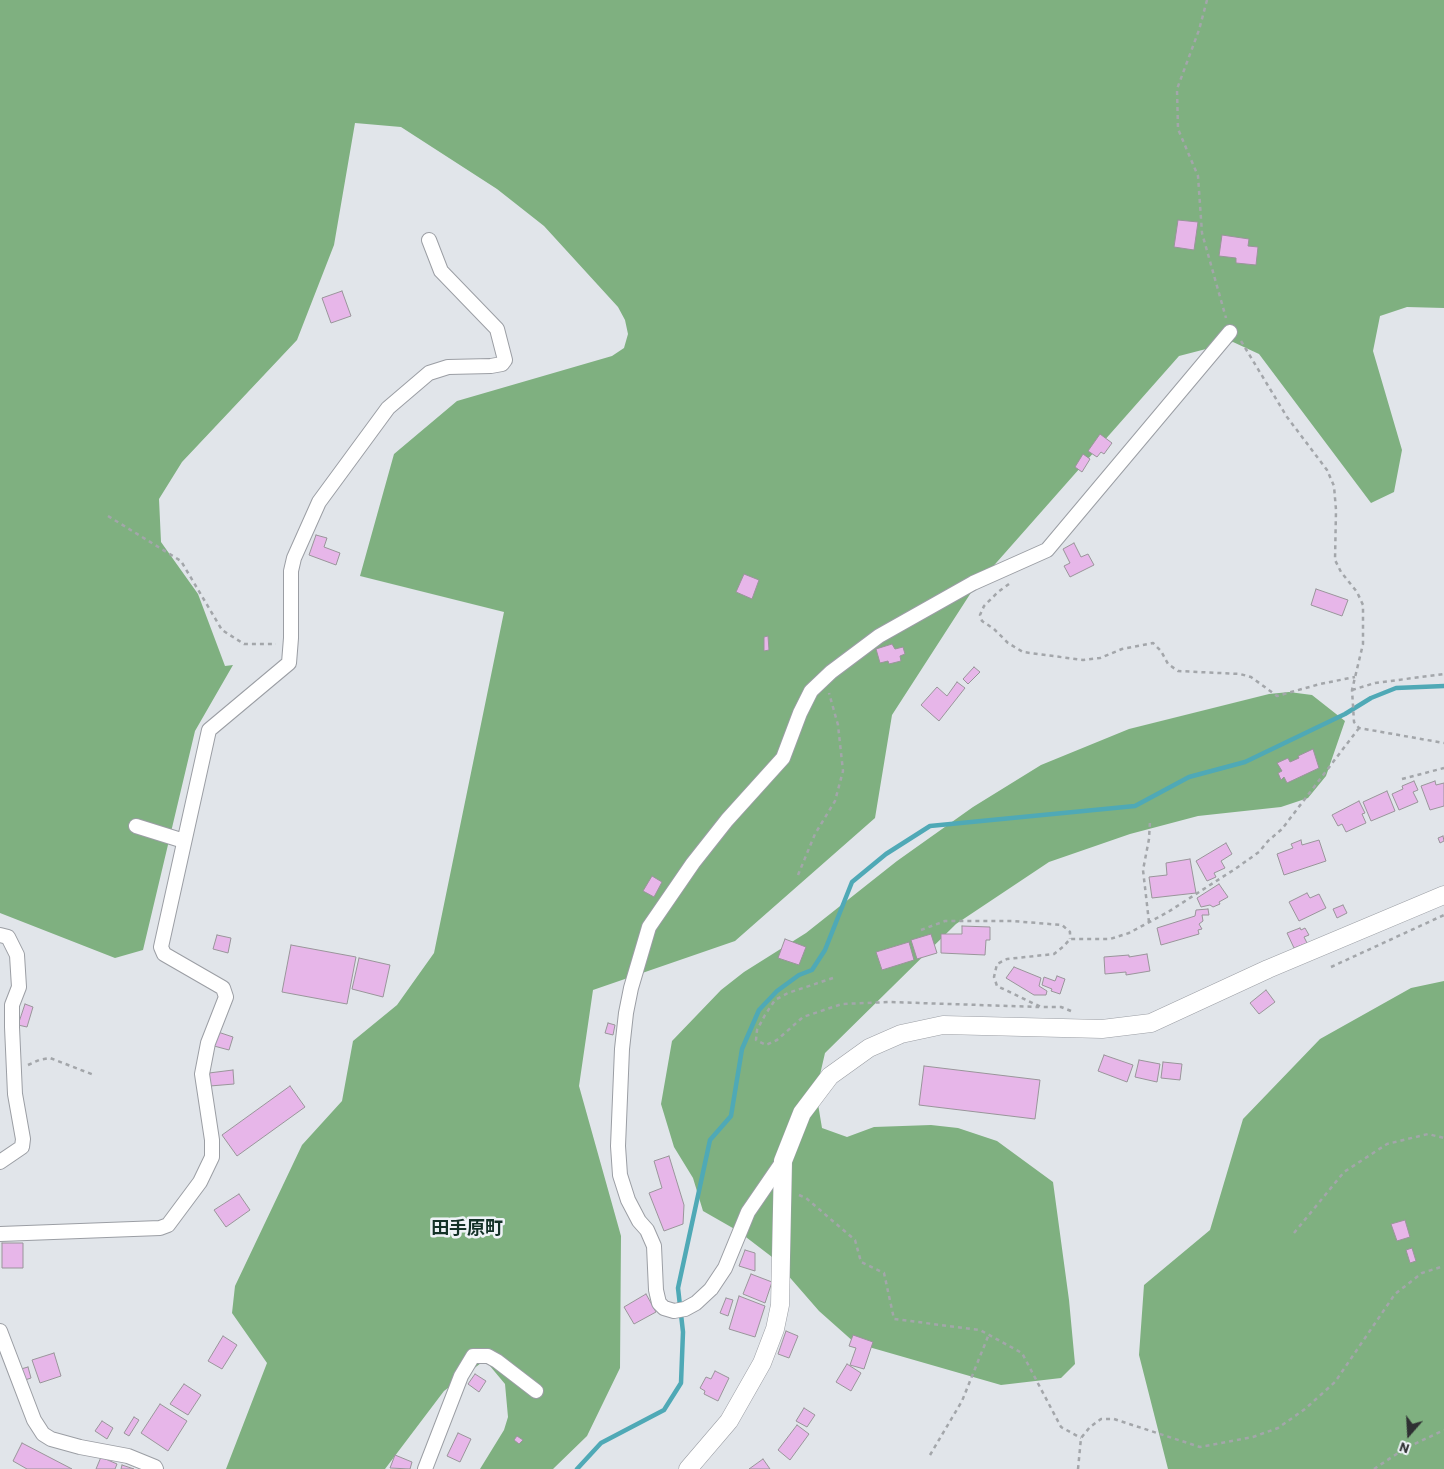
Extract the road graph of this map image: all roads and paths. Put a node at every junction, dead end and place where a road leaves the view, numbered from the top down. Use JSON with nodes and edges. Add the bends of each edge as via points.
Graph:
{"nodes":[{"id":1,"x":1208,"y":0,"type":"edge"},
{"id":2,"x":429,"y":240,"type":"dead end"},
{"id":3,"x":1230,"y":332,"type":"junction"},
{"id":4,"x":108,"y":516,"type":"dead end"},
{"id":5,"x":1013,"y":581,"type":"dead end"},
{"id":6,"x":290,"y":644,"type":"junction"},
{"id":7,"x":1444,"y":674,"type":"edge"},
{"id":8,"x":825,"y":677,"type":"junction"},
{"id":9,"x":1355,"y":677,"type":"junction"},
{"id":10,"x":1352,"y":690,"type":"junction"},
{"id":11,"x":1359,"y":728,"type":"junction"},
{"id":12,"x":1444,"y":743,"type":"edge"},
{"id":13,"x":1444,"y":768,"type":"edge"},
{"id":14,"x":1402,"y":779,"type":"dead end"},
{"id":15,"x":1150,"y":821,"type":"dead end"},
{"id":16,"x":136,"y":826,"type":"dead end"},
{"id":17,"x":184,"y":841,"type":"junction"},
{"id":18,"x":798,"y":875,"type":"dead end"},
{"id":19,"x":1444,"y":896,"type":"edge"},
{"id":20,"x":1444,"y":915,"type":"edge"},
{"id":21,"x":1149,"y":922,"type":"junction"},
{"id":22,"x":921,"y":930,"type":"dead end"},
{"id":23,"x":0,"y":935,"type":"edge"},
{"id":24,"x":1070,"y":939,"type":"junction"},
{"id":25,"x":1331,"y":967,"type":"dead end"},
{"id":26,"x":834,"y":978,"type":"dead end"},
{"id":27,"x":1041,"y":1007,"type":"junction"},
{"id":28,"x":1088,"y":1028,"type":"junction"},
{"id":29,"x":25,"y":1071,"type":"dead end"},
{"id":30,"x":94,"y":1075,"type":"dead end"},
{"id":31,"x":1444,"y":1138,"type":"edge"},
{"id":32,"x":783,"y":1161,"type":"junction"},
{"id":33,"x":0,"y":1162,"type":"edge"},
{"id":34,"x":783,"y":1188,"type":"junction"},
{"id":35,"x":1294,"y":1233,"type":"dead end"},
{"id":36,"x":0,"y":1234,"type":"edge"},
{"id":37,"x":1444,"y":1266,"type":"edge"},
{"id":38,"x":0,"y":1331,"type":"edge"},
{"id":39,"x":988,"y":1334,"type":"junction"},
{"id":40,"x":536,"y":1391,"type":"dead end"},
{"id":41,"x":1444,"y":1430,"type":"edge"},
{"id":42,"x":1081,"y":1438,"type":"junction"},
{"id":43,"x":930,"y":1455,"type":"dead end"},
{"id":44,"x":156,"y":1469,"type":"edge"},
{"id":45,"x":425,"y":1469,"type":"edge"},
{"id":46,"x":688,"y":1469,"type":"edge"},
{"id":47,"x":1078,"y":1469,"type":"edge"},
{"id":48,"x":1374,"y":1469,"type":"edge"}],
"edges":[{"from":1,"to":3,"type":"path","via":[[1177,89],[1178,128],[1198,176],[1202,233]]},
{"from":2,"to":6,"type":"street","via":[[441,270],[497,329],[505,360],[502,364],[448,367],[429,373],[388,408],[319,502],[294,558]]},
{"from":3,"to":8,"type":"street","via":[[1047,550],[973,582],[879,636]]},
{"from":3,"to":9,"type":"path","via":[[1242,342],[1287,417],[1327,470],[1334,486],[1335,560],[1363,605],[1363,644]]},
{"from":4,"to":6,"type":"path","via":[[181,561],[222,630],[244,644]]},
{"from":5,"to":9,"type":"path","via":[[984,606],[980,615],[982,622],[1023,652],[1083,660],[1153,643],[1168,664],[1178,671],[1240,674],[1251,677],[1277,696]]},
{"from":6,"to":17,"type":"street","via":[[289,663],[209,730]]},
{"from":7,"to":10,"type":"path","via":[[1375,683]]},
{"from":8,"to":18,"type":"path","via":[[838,725],[843,771],[835,801],[815,834]]},
{"from":8,"to":32,"type":"street","via":[[811,691],[783,758],[693,863],[649,928],[632,988],[622,1049],[620,1175],[628,1200],[654,1246],[656,1290],[659,1303],[664,1308],[679,1310],[696,1303],[711,1289],[725,1268],[748,1212]]},
{"from":9,"to":10,"type":"path"},
{"from":10,"to":11,"type":"path","via":[[1354,722]]},
{"from":11,"to":12,"type":"path"},
{"from":11,"to":21,"type":"path","via":[[1282,829],[1259,852]]},
{"from":13,"to":14,"type":"path"},
{"from":15,"to":21,"type":"path","via":[[1143,870]]},
{"from":16,"to":17,"type":"street"},
{"from":17,"to":36,"type":"street","via":[[161,948],[164,954],[224,988],[226,997],[208,1043],[202,1074],[212,1140],[212,1157],[206,1172],[168,1225],[160,1228]]},
{"from":19,"to":28,"type":"street","via":[[1151,1022]]},
{"from":20,"to":25,"type":"path"},
{"from":21,"to":24,"type":"path","via":[[1129,933],[1110,938]]},
{"from":22,"to":24,"type":"path","via":[[945,921],[1012,920],[1062,925],[1070,932]]},
{"from":23,"to":33,"type":"street","via":[[8,937],[16,955],[19,988],[12,1005],[14,1094],[23,1139],[22,1147]]},
{"from":24,"to":27,"type":"path","via":[[1054,954],[1007,959],[997,964],[994,977],[997,986]]},
{"from":26,"to":27,"type":"path","via":[[775,1000],[761,1023],[756,1040],[766,1045],[772,1043],[803,1017],[842,1004],[890,1002]]},
{"from":27,"to":28,"type":"path","via":[[1061,1007],[1076,1014]]},
{"from":28,"to":32,"type":"street","via":[[942,1025],[901,1034],[869,1048],[830,1076],[802,1113]]},
{"from":29,"to":30,"type":"path","via":[[28,1064],[50,1058]]},
{"from":31,"to":35,"type":"path","via":[[1428,1134],[1380,1148],[1344,1172]]},
{"from":32,"to":34,"type":"street"},
{"from":34,"to":39,"type":"path","via":[[806,1198],[855,1240],[861,1262],[884,1273],[894,1319],[980,1330]]},
{"from":34,"to":46,"type":"street","via":[[780,1305],[775,1329],[762,1363],[729,1421]]},
{"from":37,"to":42,"type":"path","via":[[1422,1273],[1395,1294],[1334,1382],[1278,1428],[1253,1438],[1200,1447],[1114,1419],[1101,1419]]},
{"from":38,"to":44,"type":"street","via":[[42,1434],[80,1447],[128,1456]]},
{"from":39,"to":42,"type":"path","via":[[1022,1353],[1061,1427]]},
{"from":39,"to":43,"type":"path","via":[[962,1401]]},
{"from":40,"to":45,"type":"street","via":[[488,1356],[473,1356],[461,1376]]},
{"from":41,"to":48,"type":"path","via":[[1404,1449]]},
{"from":42,"to":47,"type":"path"}]}
